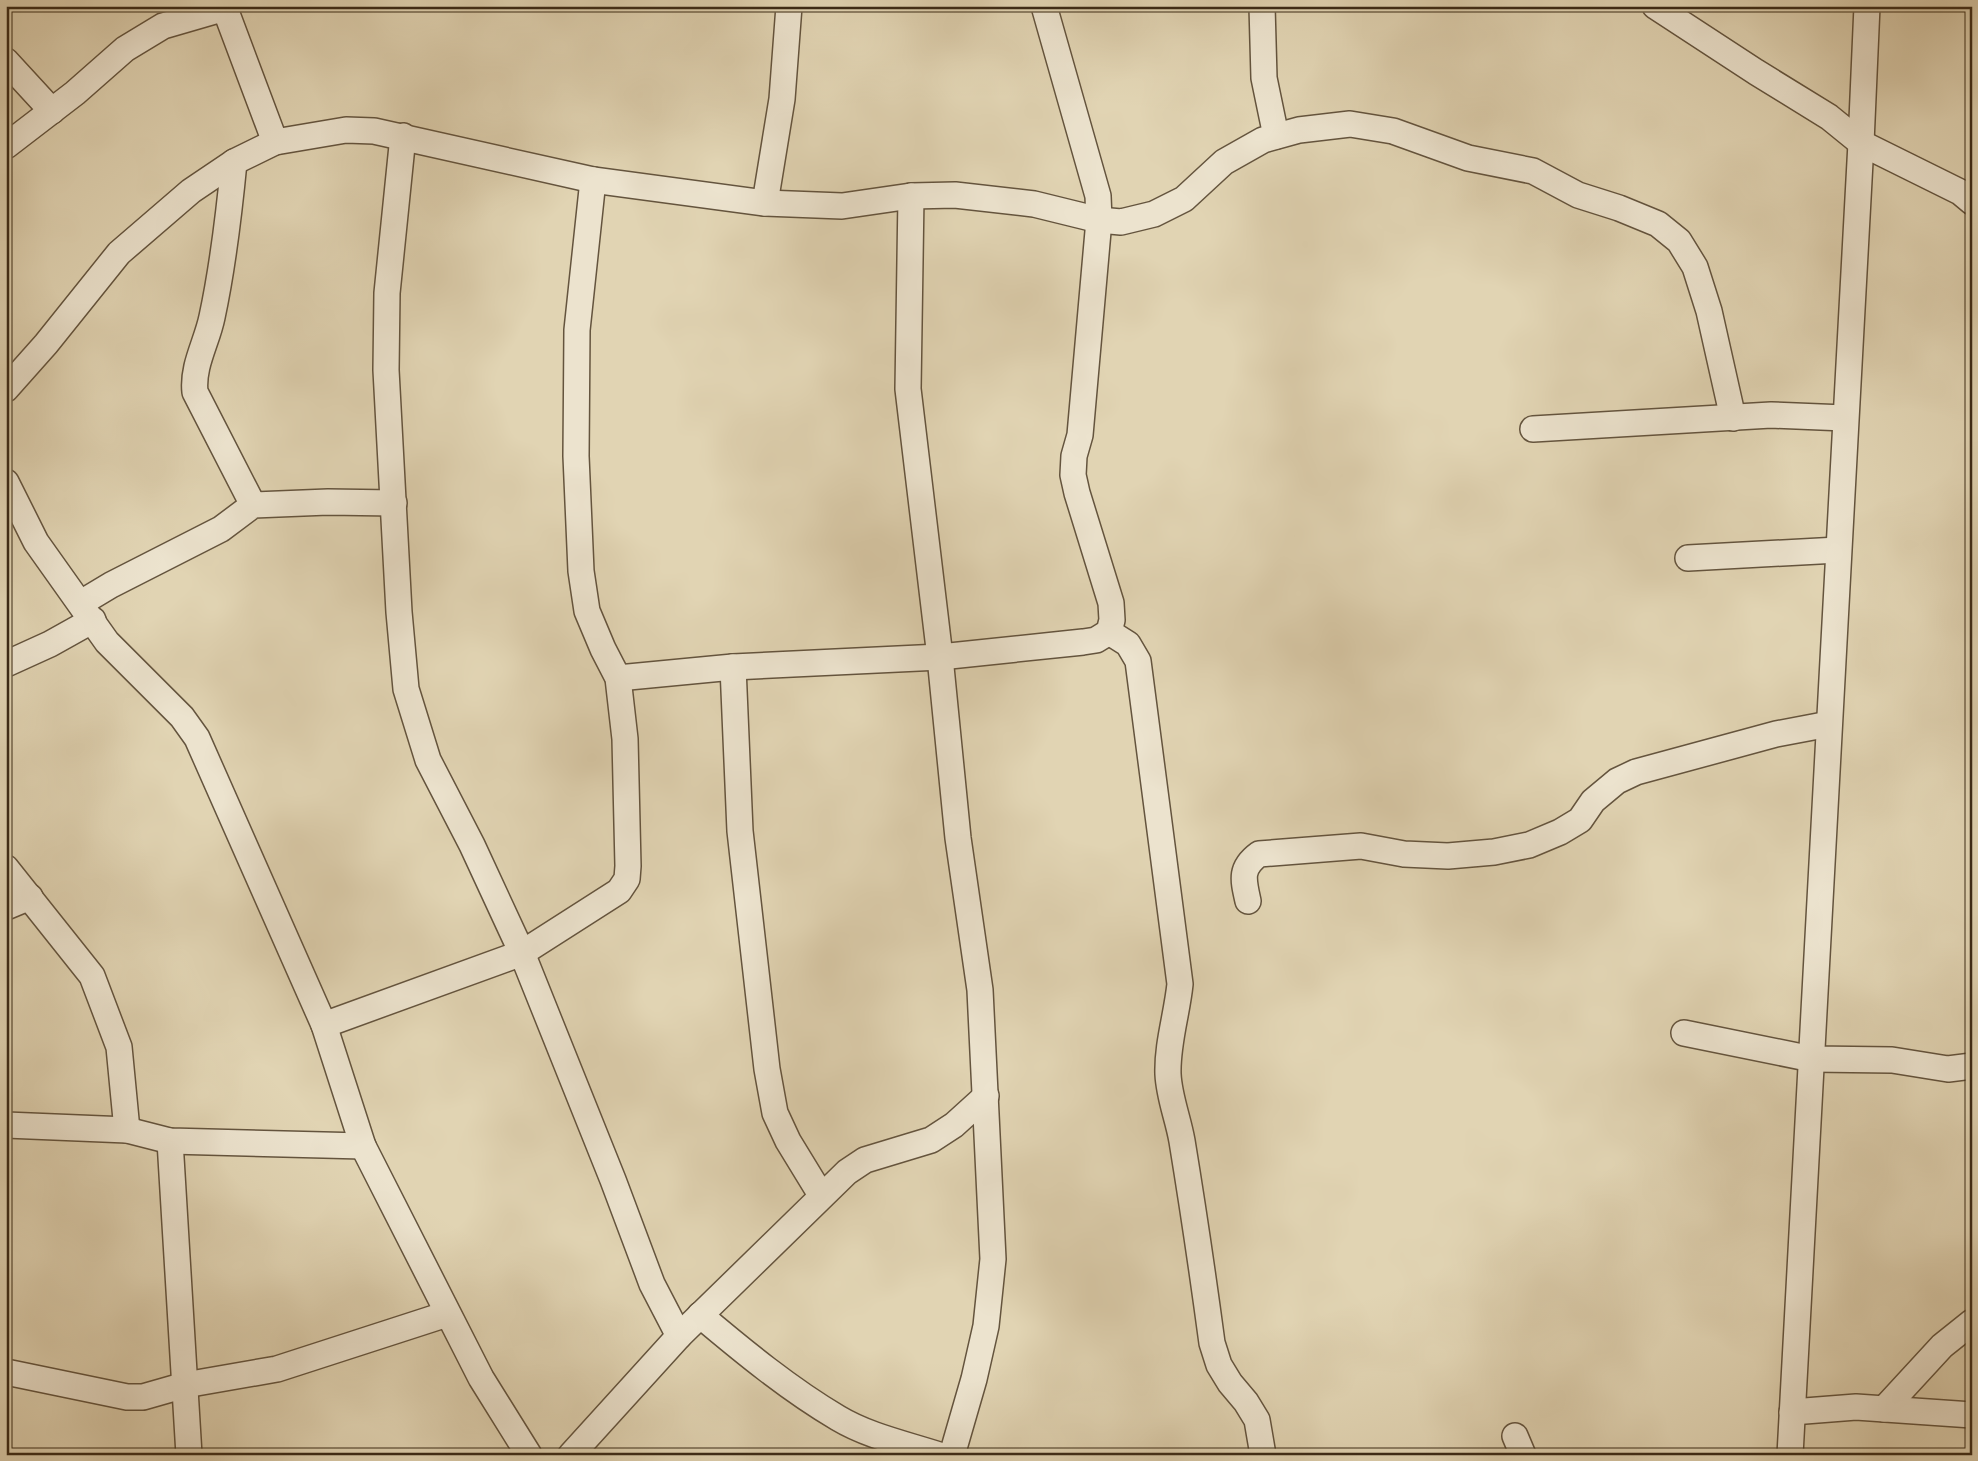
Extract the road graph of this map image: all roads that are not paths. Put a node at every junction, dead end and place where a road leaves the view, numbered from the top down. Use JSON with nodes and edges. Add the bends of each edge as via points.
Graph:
{"nodes":[{"id":1,"x":789,"y":6,"type":"edge"},
{"id":2,"x":1044,"y":6,"type":"edge"},
{"id":3,"x":1262,"y":6,"type":"edge"},
{"id":4,"x":1655,"y":6,"type":"edge"},
{"id":5,"x":1867,"y":6,"type":"edge"},
{"id":6,"x":225,"y":7,"type":"edge"},
{"id":7,"x":6,"y":61,"type":"edge"},
{"id":8,"x":52,"y":111,"type":"junction"},
{"id":9,"x":403,"y":136,"type":"junction"},
{"id":10,"x":1276,"y":136,"type":"junction"},
{"id":11,"x":275,"y":142,"type":"junction"},
{"id":12,"x":1861,"y":143,"type":"junction"},
{"id":13,"x":6,"y":146,"type":"edge"},
{"id":14,"x":234,"y":162,"type":"junction"},
{"id":15,"x":594,"y":180,"type":"junction"},
{"id":16,"x":911,"y":196,"type":"junction"},
{"id":17,"x":1972,"y":202,"type":"edge"},
{"id":18,"x":765,"y":203,"type":"junction"},
{"id":19,"x":1099,"y":220,"type":"junction"},
{"id":20,"x":6,"y":390,"type":"edge"},
{"id":21,"x":1733,"y":418,"type":"junction"},
{"id":22,"x":1845,"y":418,"type":"junction"},
{"id":23,"x":1533,"y":429,"type":"dead end"},
{"id":24,"x":6,"y":482,"type":"edge"},
{"id":25,"x":394,"y":503,"type":"junction"},
{"id":26,"x":253,"y":505,"type":"junction"},
{"id":27,"x":1838,"y":550,"type":"junction"},
{"id":28,"x":1688,"y":558,"type":"dead end"},
{"id":29,"x":87,"y":612,"type":"junction"},
{"id":30,"x":1109,"y":632,"type":"junction"},
{"id":31,"x":940,"y":658,"type":"junction"},
{"id":32,"x":6,"y":664,"type":"edge"},
{"id":33,"x":733,"y":667,"type":"junction"},
{"id":34,"x":618,"y":678,"type":"junction"},
{"id":35,"x":1829,"y":724,"type":"junction"},
{"id":36,"x":6,"y":868,"type":"edge"},
{"id":37,"x":30,"y":897,"type":"junction"},
{"id":38,"x":1248,"y":901,"type":"dead end"},
{"id":39,"x":6,"y":907,"type":"edge"},
{"id":40,"x":522,"y":953,"type":"junction"},
{"id":41,"x":324,"y":1025,"type":"junction"},
{"id":42,"x":1684,"y":1033,"type":"dead end"},
{"id":43,"x":1812,"y":1059,"type":"junction"},
{"id":44,"x":1972,"y":1066,"type":"edge"},
{"id":45,"x":986,"y":1096,"type":"junction"},
{"id":46,"x":6,"y":1124,"type":"edge"},
{"id":47,"x":127,"y":1130,"type":"junction"},
{"id":48,"x":170,"y":1141,"type":"junction"},
{"id":49,"x":363,"y":1146,"type":"junction"},
{"id":50,"x":821,"y":1195,"type":"junction"},
{"id":51,"x":447,"y":1314,"type":"junction"},
{"id":52,"x":700,"y":1316,"type":"junction"},
{"id":53,"x":1972,"y":1322,"type":"edge"},
{"id":54,"x":679,"y":1336,"type":"junction"},
{"id":55,"x":6,"y":1372,"type":"edge"},
{"id":56,"x":185,"y":1385,"type":"junction"},
{"id":57,"x":1884,"y":1409,"type":"junction"},
{"id":58,"x":1792,"y":1412,"type":"junction"},
{"id":59,"x":1972,"y":1414,"type":"edge"},
{"id":60,"x":525,"y":1453,"type":"edge"},
{"id":61,"x":189,"y":1455,"type":"edge"},
{"id":62,"x":571,"y":1455,"type":"edge"},
{"id":63,"x":939,"y":1455,"type":"edge"},
{"id":64,"x":952,"y":1455,"type":"edge"},
{"id":65,"x":1263,"y":1455,"type":"edge"},
{"id":66,"x":1790,"y":1455,"type":"edge"}],
"edges":[{"from":1,"to":18,"type":"street","via":[[782,99]]},
{"from":2,"to":19,"type":"street","via":[[1090,164],[1098,196]]},
{"from":3,"to":10,"type":"street","via":[[1264,78]]},
{"from":4,"to":12,"type":"street","via":[[1829,116]]},
{"from":5,"to":12,"type":"street"},
{"from":6,"to":8,"type":"street","via":[[163,26],[124,49]]},
{"from":6,"to":11,"type":"street"},
{"from":7,"to":8,"type":"street"},
{"from":8,"to":13,"type":"street"},
{"from":9,"to":11,"type":"street","via":[[346,130]]},
{"from":9,"to":15,"type":"street"},
{"from":9,"to":25,"type":"street","via":[[387,293],[386,370]]},
{"from":10,"to":19,"type":"street","via":[[1224,162],[1184,199],[1154,214],[1121,222]]},
{"from":10,"to":21,"type":"street","via":[[1350,124],[1394,131],[1468,158],[1533,171],[1578,195],[1658,224],[1679,241],[1695,267],[1709,311]]},
{"from":11,"to":14,"type":"street"},
{"from":12,"to":17,"type":"street","via":[[1960,192]]},
{"from":12,"to":22,"type":"street"},
{"from":14,"to":20,"type":"street","via":[[191,191],[120,253]]},
{"from":14,"to":26,"type":"street","via":[[223,263],[212,321],[194,379],[195,392]]},
{"from":15,"to":18,"type":"street"},
{"from":15,"to":34,"type":"street","via":[[577,330],[576,456],[580,552],[587,612]]},
{"from":16,"to":18,"type":"street","via":[[842,206]]},
{"from":16,"to":19,"type":"street","via":[[955,195],[1034,204]]},
{"from":16,"to":31,"type":"street","via":[[908,389]]},
{"from":19,"to":30,"type":"street","via":[[1074,474],[1076,494],[1111,603]]},
{"from":21,"to":22,"type":"street","via":[[1771,415]]},
{"from":21,"to":23,"type":"street"},
{"from":22,"to":27,"type":"street"},
{"from":24,"to":29,"type":"street","via":[[36,542]]},
{"from":25,"to":26,"type":"street"},
{"from":25,"to":40,"type":"street","via":[[406,690],[428,760]]},
{"from":26,"to":29,"type":"street","via":[[221,529],[111,585]]},
{"from":27,"to":28,"type":"street"},
{"from":27,"to":35,"type":"street"},
{"from":29,"to":32,"type":"street","via":[[50,644]]},
{"from":29,"to":41,"type":"street","via":[[107,642],[182,717],[196,738]]},
{"from":30,"to":31,"type":"street","via":[[1096,640]]},
{"from":30,"to":65,"type":"street","via":[[1128,644],[1138,661],[1180,984],[1168,1074],[1183,1147],[1212,1344],[1219,1365],[1257,1420]]},
{"from":31,"to":33,"type":"street"},
{"from":31,"to":45,"type":"street","via":[[958,838],[980,990]]},
{"from":33,"to":34,"type":"street"},
{"from":33,"to":50,"type":"street","via":[[740,831],[767,1069],[775,1113]]},
{"from":34,"to":40,"type":"street","via":[[625,740],[627,879],[619,891]]},
{"from":35,"to":38,"type":"street","via":[[1776,734],[1636,772],[1593,801],[1580,820],[1560,832],[1494,852],[1448,856],[1404,854],[1361,846],[1259,854],[1248,862],[1243,880]]},
{"from":35,"to":43,"type":"street"},
{"from":36,"to":37,"type":"street"},
{"from":37,"to":39,"type":"street"},
{"from":37,"to":47,"type":"street","via":[[92,976],[119,1047]]},
{"from":40,"to":41,"type":"street"},
{"from":40,"to":54,"type":"street","via":[[652,1284]]},
{"from":41,"to":49,"type":"street"},
{"from":42,"to":43,"type":"street"},
{"from":43,"to":44,"type":"street","via":[[1892,1060],[1948,1069]]},
{"from":43,"to":58,"type":"street"},
{"from":45,"to":50,"type":"street","via":[[954,1126],[931,1140],[865,1160]]},
{"from":45,"to":64,"type":"street","via":[[993,1259],[991,1288],[974,1379]]},
{"from":46,"to":47,"type":"street"},
{"from":47,"to":48,"type":"street"},
{"from":48,"to":49,"type":"street"},
{"from":48,"to":56,"type":"street"},
{"from":49,"to":51,"type":"street"},
{"from":50,"to":52,"type":"street"},
{"from":51,"to":56,"type":"street","via":[[278,1369]]},
{"from":51,"to":60,"type":"street"},
{"from":52,"to":54,"type":"street"},
{"from":52,"to":63,"type":"street","via":[[756,1363],[839,1418],[864,1430]]},
{"from":53,"to":57,"type":"street","via":[[1942,1346]]},
{"from":54,"to":62,"type":"street"},
{"from":55,"to":56,"type":"street","via":[[127,1397],[143,1397]]},
{"from":56,"to":61,"type":"street"},
{"from":57,"to":58,"type":"street","via":[[1856,1407]]},
{"from":57,"to":59,"type":"street"},
{"from":58,"to":66,"type":"street"}]}
